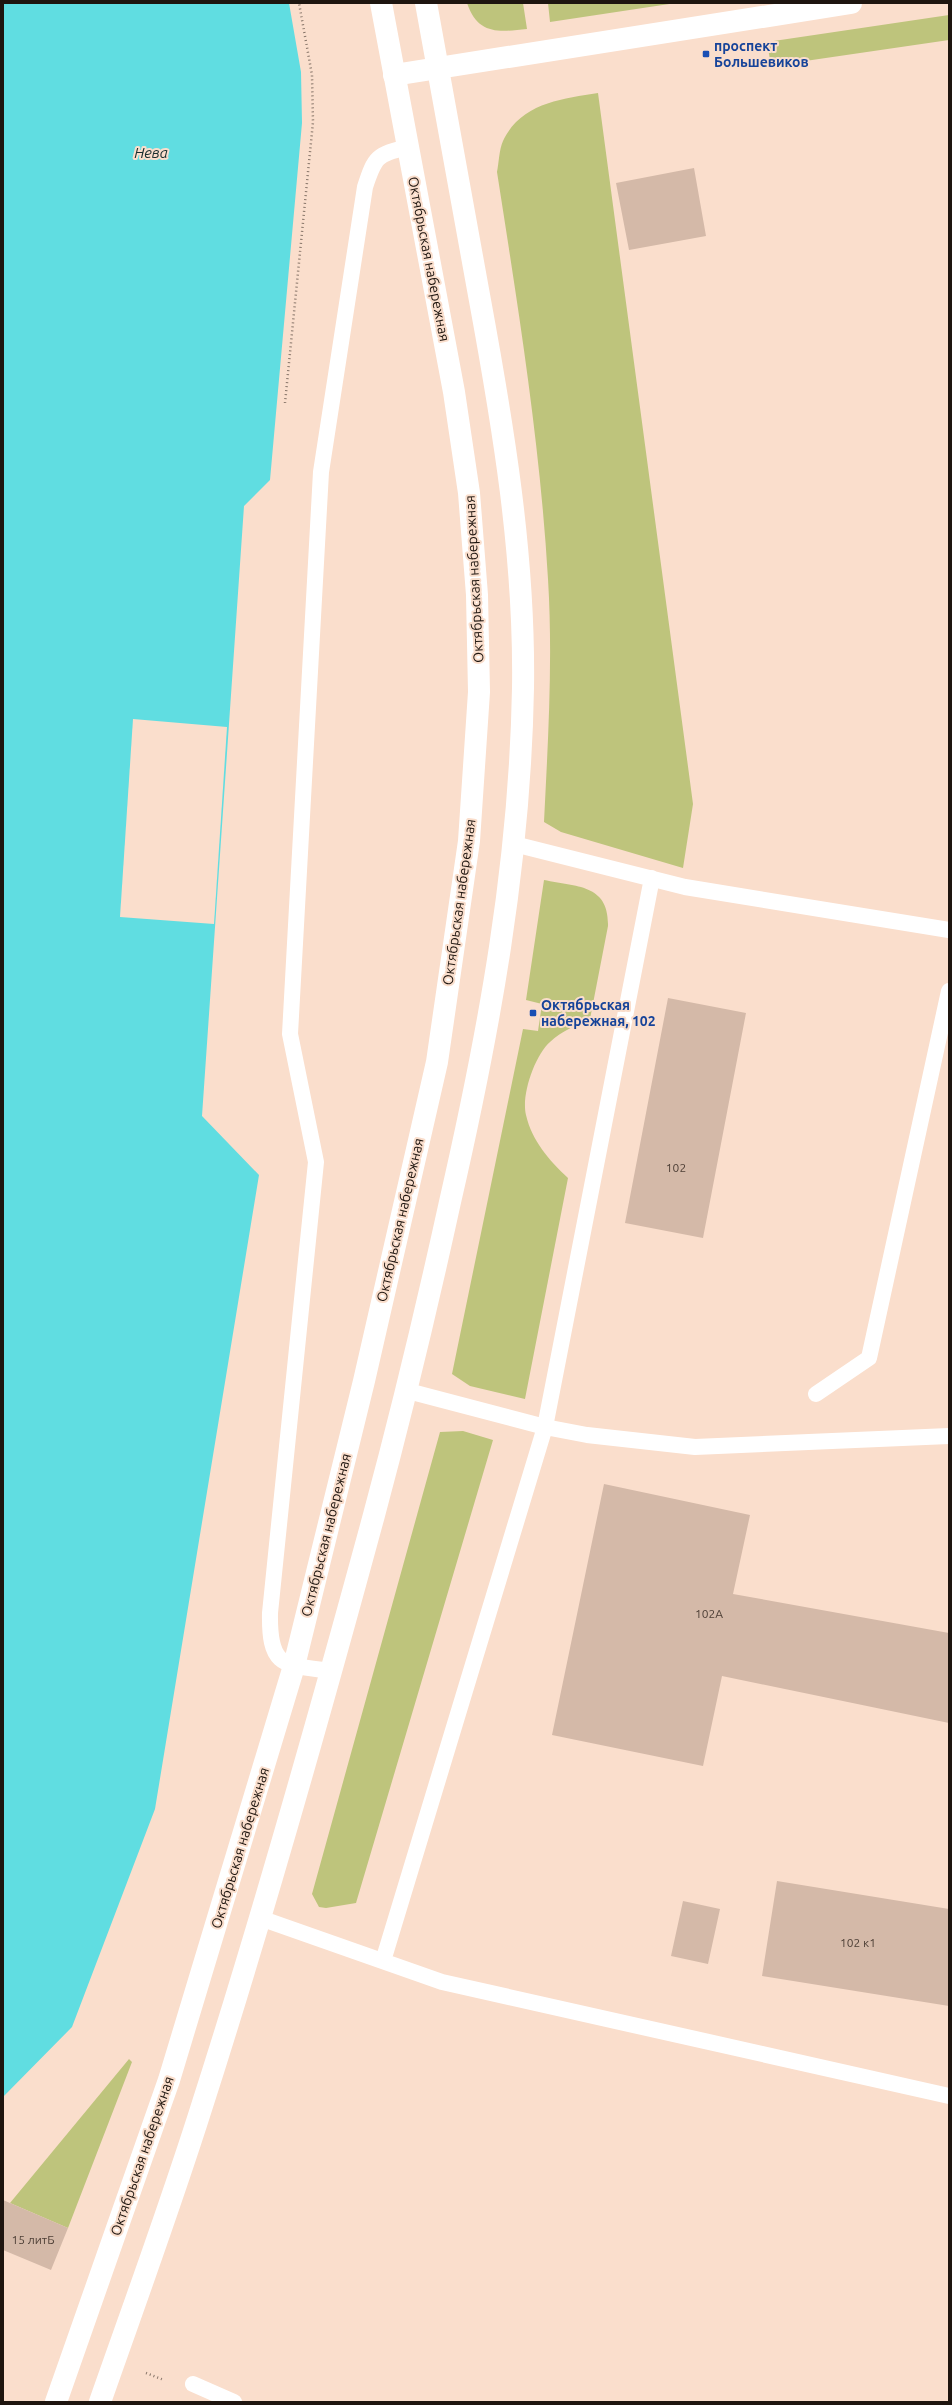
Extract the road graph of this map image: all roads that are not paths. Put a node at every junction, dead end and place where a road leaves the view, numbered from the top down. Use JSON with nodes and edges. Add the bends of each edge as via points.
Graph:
{"nodes":[{"id":1,"x":381,"y":3,"type":"edge"},
{"id":2,"x":426,"y":3,"type":"edge"},
{"id":3,"x":851,"y":3,"type":"edge"},
{"id":4,"x":438,"y":68,"type":"junction"},
{"id":5,"x":394,"y":75,"type":"junction"},
{"id":6,"x":408,"y":147,"type":"junction"},
{"id":7,"x":514,"y":844,"type":"junction"},
{"id":8,"x":652,"y":878,"type":"junction"},
{"id":9,"x":949,"y":930,"type":"edge"},
{"id":10,"x":949,"y":991,"type":"edge"},
{"id":11,"x":408,"y":1391,"type":"junction"},
{"id":12,"x":816,"y":1394,"type":"dead end"},
{"id":13,"x":545,"y":1427,"type":"junction"},
{"id":14,"x":949,"y":1436,"type":"edge"},
{"id":15,"x":294,"y":1666,"type":"junction"},
{"id":16,"x":332,"y":1671,"type":"junction"},
{"id":17,"x":260,"y":1918,"type":"junction"},
{"id":18,"x":383,"y":1961,"type":"junction"},
{"id":19,"x":949,"y":2096,"type":"edge"},
{"id":20,"x":193,"y":2384,"type":"dead end"},
{"id":21,"x":56,"y":2402,"type":"edge"},
{"id":22,"x":100,"y":2402,"type":"edge"},
{"id":23,"x":234,"y":2402,"type":"edge"}],
"edges":[{"from":1,"to":5,"type":"main road","name":"Октябрьская набережная"},
{"from":2,"to":4,"type":"main road"},
{"from":3,"to":4,"type":"main road"},
{"from":4,"to":5,"type":"main road"},
{"from":4,"to":7,"type":"main road","via":[[496,385],[510,480],[521,591],[523,690]]},
{"from":5,"to":6,"type":"main road","name":"Октябрьская набережная"},
{"from":6,"to":15,"type":"main road","name":"Октябрьская набережная","via":[[454,392],[469,493],[477,595],[479,692],[469,841],[437,1062],[364,1381]]},
{"from":6,"to":15,"type":"lane","via":[[383,154],[372,164],[364,186],[321,472],[290,1034],[316,1162],[270,1613],[270,1639],[279,1659]]},
{"from":7,"to":8,"type":"lane"},
{"from":7,"to":11,"type":"main road","via":[[494,996]]},
{"from":8,"to":9,"type":"lane","via":[[685,887]]},
{"from":8,"to":13,"type":"lane"},
{"from":10,"to":12,"type":"lane","via":[[869,1358]]},
{"from":11,"to":13,"type":"lane"},
{"from":11,"to":16,"type":"main road"},
{"from":13,"to":14,"type":"lane","via":[[587,1435],[695,1447]]},
{"from":13,"to":18,"type":"lane"},
{"from":15,"to":16,"type":"lane"},
{"from":15,"to":21,"type":"main road","name":"Октябрьская набережная","via":[[168,2080]]},
{"from":16,"to":17,"type":"main road"},
{"from":17,"to":18,"type":"lane"},
{"from":17,"to":22,"type":"main road","via":[[200,2112]]},
{"from":18,"to":19,"type":"lane","via":[[442,1982]]},
{"from":20,"to":23,"type":"lane"}]}
